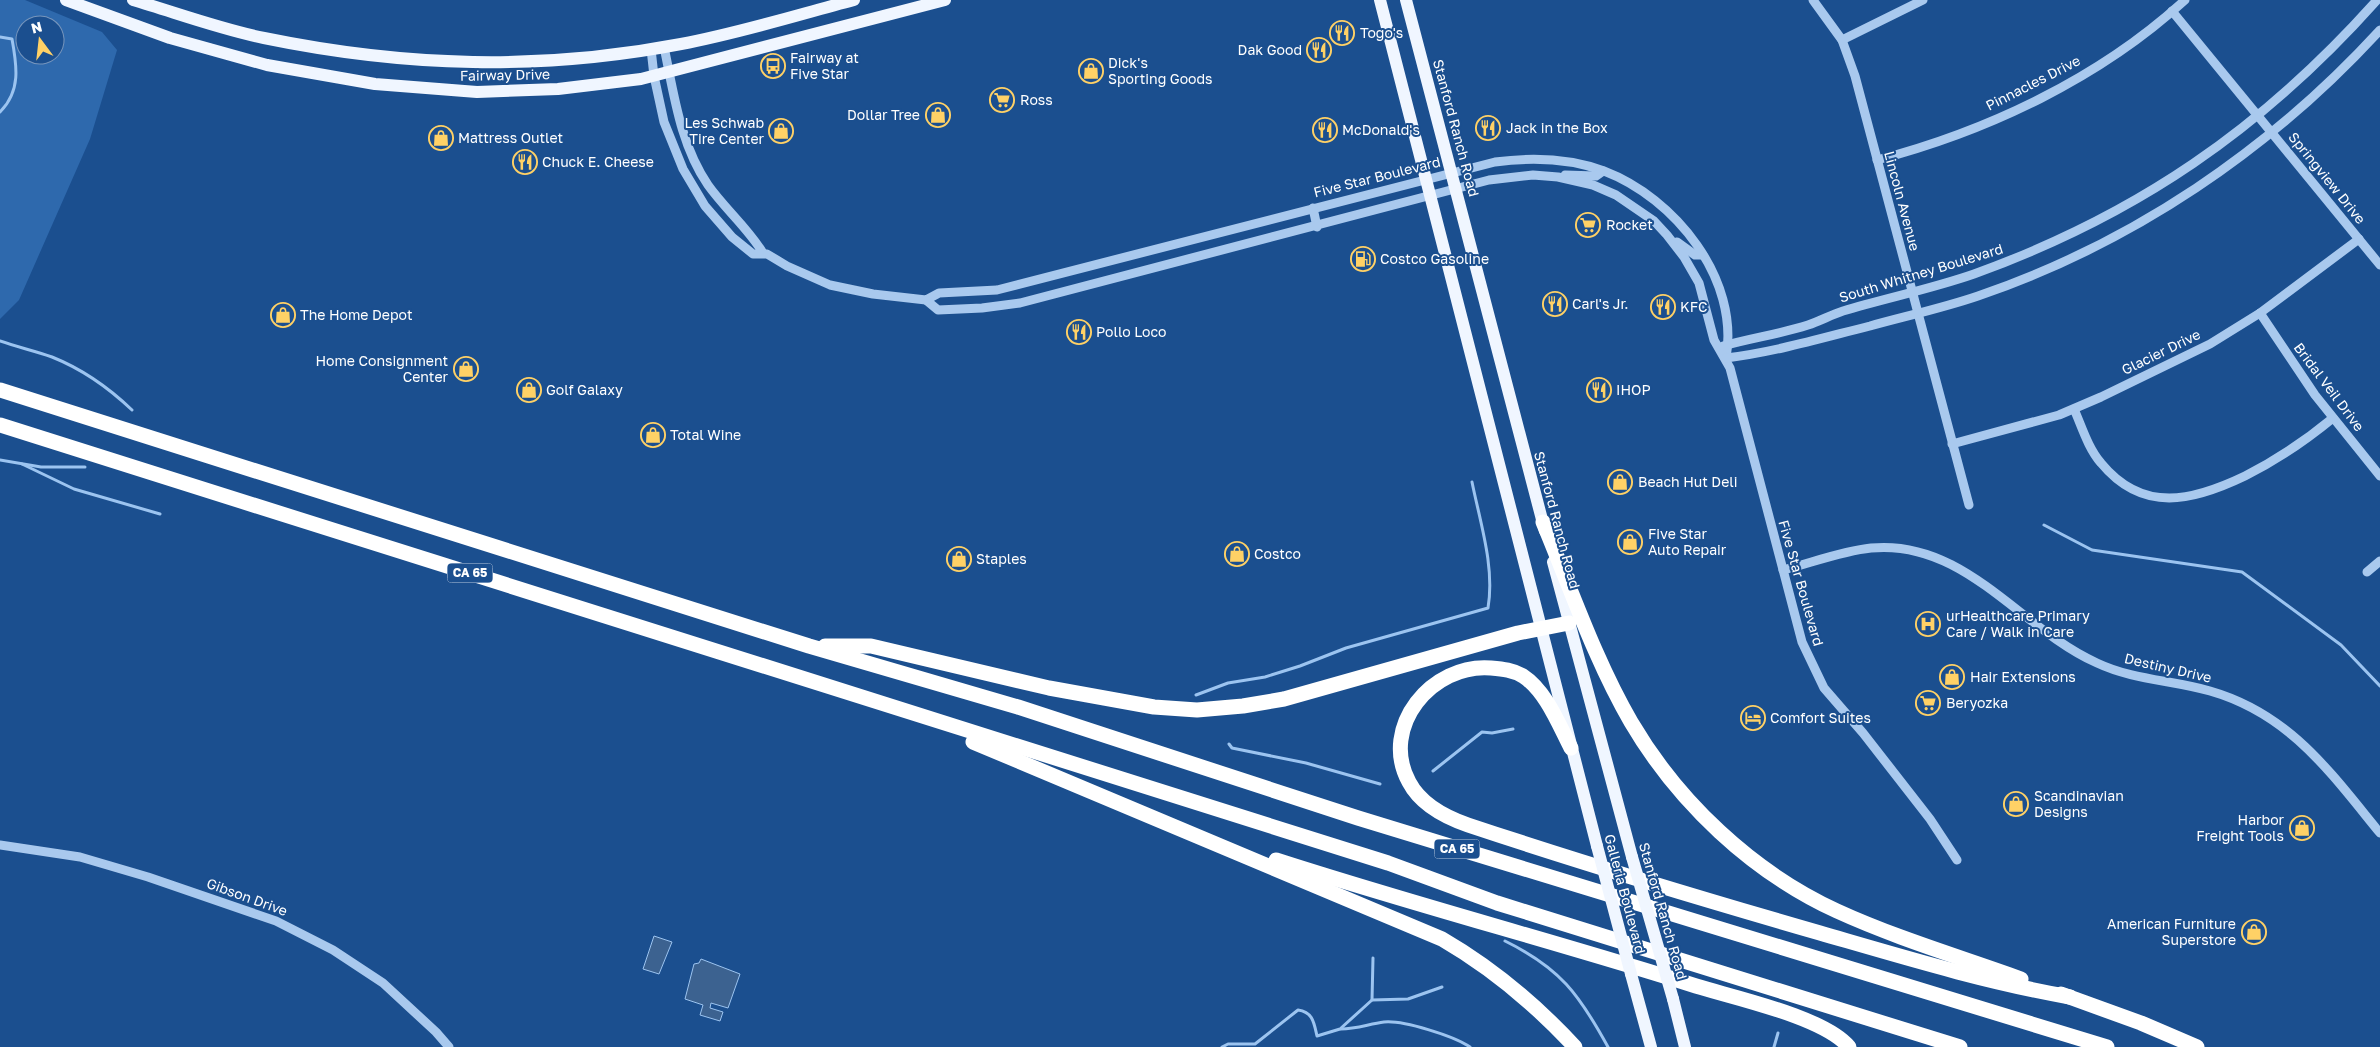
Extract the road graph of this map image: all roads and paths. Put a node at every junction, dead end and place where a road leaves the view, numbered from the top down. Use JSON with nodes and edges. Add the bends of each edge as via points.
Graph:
{"nodes":[{"id":1,"x":66,"y":0,"type":"edge"},
{"id":2,"x":133,"y":0,"type":"edge"},
{"id":3,"x":854,"y":0,"type":"edge"},
{"id":4,"x":945,"y":0,"type":"edge"},
{"id":5,"x":1380,"y":0,"type":"edge"},
{"id":6,"x":1406,"y":0,"type":"edge"},
{"id":7,"x":1813,"y":0,"type":"edge"},
{"id":8,"x":1923,"y":0,"type":"edge"},
{"id":9,"x":2185,"y":0,"type":"edge"},
{"id":10,"x":2377,"y":0,"type":"edge"},
{"id":11,"x":2172,"y":11,"type":"junction"},
{"id":12,"x":2380,"y":30,"type":"edge"},
{"id":13,"x":1842,"y":40,"type":"junction"},
{"id":14,"x":658,"y":48,"type":"junction"},
{"id":15,"x":670,"y":72,"type":"junction"},
{"id":16,"x":654,"y":76,"type":"junction"},
{"id":17,"x":2258,"y":116,"type":"junction"},
{"id":18,"x":2272,"y":132,"type":"junction"},
{"id":19,"x":1877,"y":160,"type":"junction"},
{"id":20,"x":1604,"y":171,"type":"junction"},
{"id":21,"x":1452,"y":172,"type":"junction"},
{"id":22,"x":1558,"y":176,"type":"junction"},
{"id":23,"x":1427,"y":179,"type":"junction"},
{"id":24,"x":1456,"y":188,"type":"junction"},
{"id":25,"x":1431,"y":194,"type":"junction"},
{"id":26,"x":1313,"y":208,"type":"junction"},
{"id":27,"x":1317,"y":227,"type":"junction"},
{"id":28,"x":1667,"y":235,"type":"junction"},
{"id":29,"x":2359,"y":239,"type":"junction"},
{"id":30,"x":763,"y":253,"type":"junction"},
{"id":31,"x":1703,"y":255,"type":"junction"},
{"id":32,"x":2380,"y":265,"type":"edge"},
{"id":33,"x":1912,"y":292,"type":"junction"},
{"id":34,"x":926,"y":300,"type":"junction"},
{"id":35,"x":1918,"y":313,"type":"junction"},
{"id":36,"x":2260,"y":313,"type":"junction"},
{"id":37,"x":1724,"y":346,"type":"junction"},
{"id":38,"x":1726,"y":358,"type":"junction"},
{"id":39,"x":0,"y":390,"type":"edge"},
{"id":40,"x":2074,"y":409,"type":"junction"},
{"id":41,"x":2333,"y":418,"type":"junction"},
{"id":42,"x":0,"y":424,"type":"edge"},
{"id":43,"x":1952,"y":444,"type":"junction"},
{"id":44,"x":2380,"y":476,"type":"edge"},
{"id":45,"x":1969,"y":505,"type":"dead end"},
{"id":46,"x":1543,"y":522,"type":"junction"},
{"id":47,"x":2380,"y":561,"type":"edge"},
{"id":48,"x":1783,"y":570,"type":"junction"},
{"id":49,"x":2366,"y":572,"type":"dead end"},
{"id":50,"x":1569,"y":623,"type":"junction"},
{"id":51,"x":1540,"y":629,"type":"junction"},
{"id":52,"x":809,"y":646,"type":"junction"},
{"id":53,"x":939,"y":722,"type":"junction"},
{"id":54,"x":1571,"y":748,"type":"junction"},
{"id":55,"x":1188,"y":832,"type":"junction"},
{"id":56,"x":2380,"y":833,"type":"edge"},
{"id":57,"x":0,"y":845,"type":"edge"},
{"id":58,"x":1958,"y":860,"type":"dead end"},
{"id":59,"x":2070,"y":997,"type":"junction"},
{"id":60,"x":449,"y":1047,"type":"edge"},
{"id":61,"x":1575,"y":1047,"type":"edge"},
{"id":62,"x":1651,"y":1047,"type":"edge"},
{"id":63,"x":1685,"y":1047,"type":"edge"},
{"id":64,"x":1849,"y":1047,"type":"edge"},
{"id":65,"x":1960,"y":1047,"type":"edge"},
{"id":66,"x":2107,"y":1047,"type":"edge"},
{"id":67,"x":2197,"y":1047,"type":"edge"}],
"edges":[{"from":1,"to":16,"type":"main road","name":"Fairway Drive","via":[[170,38],[233,56],[316,75],[375,84],[506,92],[589,86]]},
{"from":2,"to":14,"type":"main road","name":"Fairway Drive","via":[[265,38],[408,59],[517,63],[590,58]]},
{"from":3,"to":14,"type":"main road","name":"Fairway Drive","via":[[719,36]]},
{"from":4,"to":15,"type":"main road","name":"Fairway Drive"},
{"from":5,"to":23,"type":"main road"},
{"from":6,"to":21,"type":"main road","name":"Stanford Ranch Road"},
{"from":7,"to":13,"type":"street","name":"Lincoln Avenue"},
{"from":8,"to":13,"type":"street"},
{"from":9,"to":11,"type":"street","name":"Pinnacles Drive"},
{"from":10,"to":17,"type":"street","name":"South Whitney Boulevard","via":[[2332,49]]},
{"from":11,"to":17,"type":"street"},
{"from":11,"to":19,"type":"street","name":"Pinnacles Drive","via":[[2090,69],[2030,103],[1954,136]]},
{"from":12,"to":18,"type":"street","via":[[2315,96]]},
{"from":13,"to":19,"type":"street","name":"Lincoln Avenue"},
{"from":14,"to":15,"type":"street","name":"Five Star Boulevard"},
{"from":14,"to":16,"type":"street","name":"Five Star Boulevard"},
{"from":15,"to":16,"type":"main road","name":"Fairway Drive"},
{"from":15,"to":30,"type":"street","name":"Five Star Boulevard","via":[[682,129],[695,162],[717,197]]},
{"from":16,"to":30,"type":"street","name":"Five Star Boulevard","via":[[672,144],[695,191],[732,237],[753,254]]},
{"from":17,"to":18,"type":"street","name":"Springview Drive"},
{"from":17,"to":33,"type":"street","name":"South Whitney Boulevard","via":[[2177,176],[2108,216],[2021,257]]},
{"from":18,"to":29,"type":"street","name":"Springview Drive"},
{"from":18,"to":35,"type":"street","via":[[2189,194],[2118,236],[2030,276]]},
{"from":19,"to":33,"type":"street","name":"Lincoln Avenue"},
{"from":20,"to":21,"type":"street","name":"Five Star Boulevard","via":[[1560,160],[1534,158],[1495,162]]},
{"from":20,"to":22,"type":"street","via":[[1596,176]]},
{"from":20,"to":31,"type":"street","name":"Five Star Boulevard","via":[[1624,180],[1665,208]]},
{"from":21,"to":23,"type":"street","name":"Five Star Boulevard"},
{"from":21,"to":24,"type":"main road","name":"Stanford Ranch Road"},
{"from":22,"to":24,"type":"street","name":"Five Star Boulevard","via":[[1510,176]]},
{"from":22,"to":28,"type":"street","name":"Five Star Boulevard","via":[[1616,195],[1654,221]]},
{"from":23,"to":25,"type":"main road"},
{"from":23,"to":26,"type":"street","name":"Five Star Boulevard"},
{"from":24,"to":25,"type":"street","name":"Five Star Boulevard"},
{"from":24,"to":46,"type":"main road","name":"Stanford Ranch Road"},
{"from":25,"to":27,"type":"street","name":"Five Star Boulevard"},
{"from":25,"to":51,"type":"main road"},
{"from":26,"to":27,"type":"street"},
{"from":26,"to":34,"type":"street","name":"Five Star Boulevard","via":[[1004,288],[939,293]]},
{"from":27,"to":34,"type":"street","name":"Five Star Boulevard","via":[[1020,303],[938,310]]},
{"from":28,"to":31,"type":"street","via":[[1695,256]]},
{"from":28,"to":37,"type":"street","name":"Five Star Boulevard","via":[[1699,283],[1714,340]]},
{"from":29,"to":32,"type":"street","name":"Springview Drive"},
{"from":29,"to":36,"type":"street","name":"Glacier Drive"},
{"from":30,"to":34,"type":"street","name":"Five Star Boulevard","via":[[830,285]]},
{"from":31,"to":37,"type":"street","name":"Five Star Boulevard","via":[[1721,295],[1730,332]]},
{"from":33,"to":35,"type":"street","name":"Lincoln Avenue"},
{"from":33,"to":37,"type":"street","name":"South Whitney Boulevard","via":[[1808,325]]},
{"from":35,"to":38,"type":"street","via":[[1749,356]]},
{"from":35,"to":43,"type":"street","name":"Lincoln Avenue"},
{"from":36,"to":40,"type":"street","name":"Glacier Drive","via":[[2210,344]]},
{"from":36,"to":41,"type":"street","name":"Bridal Veil Drive"},
{"from":37,"to":38,"type":"street","name":"Five Star Boulevard"},
{"from":38,"to":48,"type":"street","name":"Five Star Boulevard"},
{"from":39,"to":52,"type":"highway","number":"CA 65"},
{"from":40,"to":41,"type":"street","via":[[2099,462],[2111,474],[2136,492],[2167,499],[2194,496],[2220,488],[2282,456]]},
{"from":40,"to":43,"type":"street","name":"Glacier Drive","via":[[2045,420]]},
{"from":41,"to":44,"type":"street","name":"Bridal Veil Drive"},
{"from":42,"to":53,"type":"highway","number":"CA 65"},
{"from":43,"to":45,"type":"street","name":"Lincoln Avenue"},
{"from":46,"to":50,"type":"main road","name":"Stanford Ranch Road"},
{"from":46,"to":59,"type":"highway","via":[[1596,649],[1631,722],[1676,786],[1718,830],[1766,869],[1836,911]]},
{"from":47,"to":49,"type":"street"},
{"from":48,"to":56,"type":"street","name":"Destiny Drive","via":[[1868,548],[1894,547],[1935,556],[1978,580],[2062,642],[2097,663],[2136,678],[2211,691],[2269,717],[2310,750]]},
{"from":48,"to":58,"type":"street","name":"Five Star Boulevard","via":[[1802,642],[1824,688],[1886,762]]},
{"from":50,"to":51,"type":"highway"},
{"from":50,"to":63,"type":"main road","name":"Stanford Ranch Road","bridge":true},
{"from":51,"to":52,"type":"highway","via":[[1472,645],[1284,699],[1197,710],[1154,707],[1049,688],[871,646]]},
{"from":51,"to":54,"type":"main road"},
{"from":52,"to":66,"type":"highway","number":"CA 65","via":[[1018,707],[1358,818]]},
{"from":53,"to":55,"type":"highway","via":[[985,747]]},
{"from":53,"to":65,"type":"highway","number":"CA 65","via":[[1379,860],[1506,906]]},
{"from":54,"to":59,"type":"highway","via":[[1532,684],[1511,670],[1482,667],[1450,674],[1427,689],[1412,708],[1402,731],[1400,759],[1409,782],[1427,804],[1450,819],[1665,889],[2018,988]]},
{"from":54,"to":62,"type":"main road","name":"Galleria Boulevard","bridge":true},
{"from":55,"to":61,"type":"highway","via":[[1442,939],[1490,969],[1544,1015]]},
{"from":55,"to":64,"type":"highway","via":[[1780,1012],[1830,1031]]},
{"from":57,"to":60,"type":"street","name":"Gibson Drive","via":[[80,857],[276,921],[333,950],[383,983]]},
{"from":59,"to":67,"type":"highway"}]}
